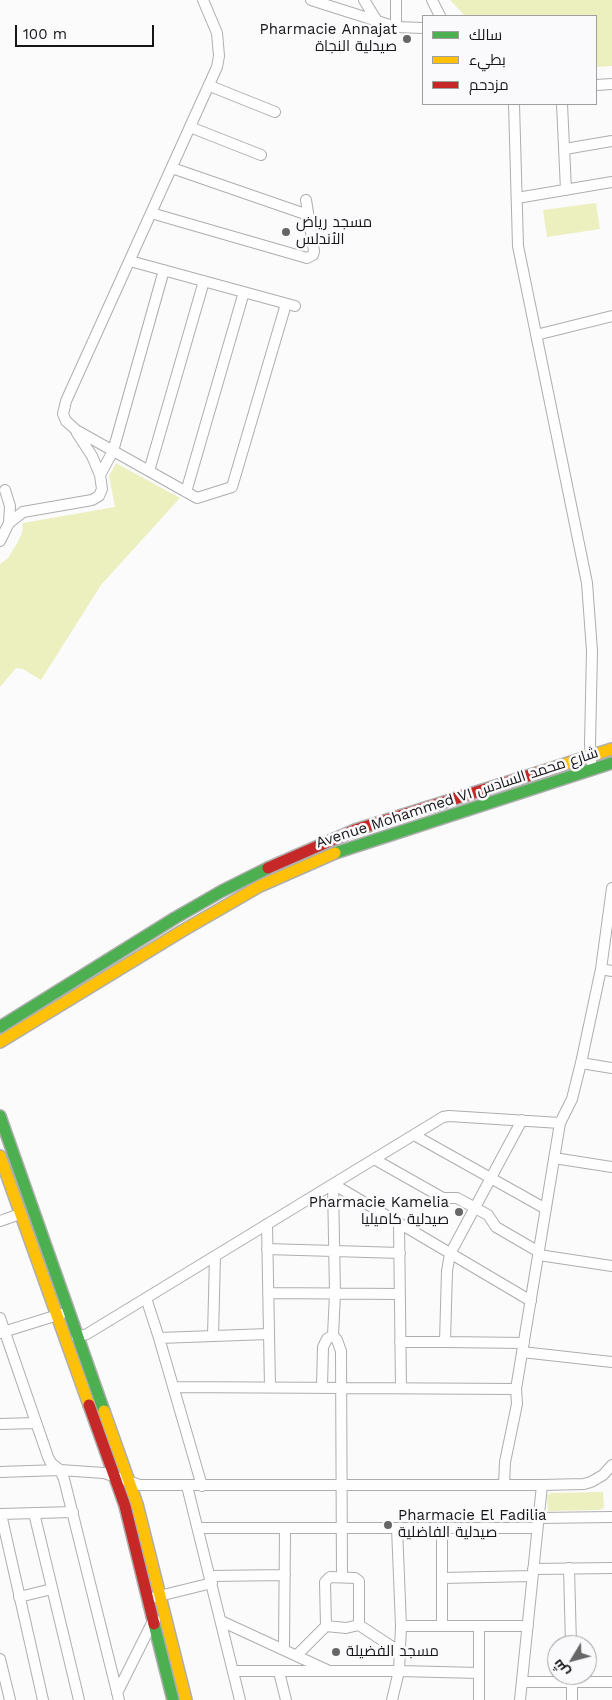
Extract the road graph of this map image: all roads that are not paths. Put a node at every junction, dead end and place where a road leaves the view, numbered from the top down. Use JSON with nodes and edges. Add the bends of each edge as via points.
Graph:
{"nodes":[{"id":1,"x":311,"y":0,"type":"edge"},
{"id":2,"x":364,"y":0,"type":"edge"},
{"id":3,"x":396,"y":0,"type":"edge"},
{"id":4,"x":432,"y":0,"type":"edge"},
{"id":5,"x":203,"y":1,"type":"edge"},
{"id":6,"x":440,"y":15,"type":"edge"},
{"id":7,"x":376,"y":21,"type":"junction"},
{"id":8,"x":396,"y":27,"type":"junction"},
{"id":9,"x":422,"y":28,"type":"edge"},
{"id":10,"x":612,"y":84,"type":"edge"},
{"id":11,"x":597,"y":85,"type":"edge"},
{"id":12,"x":210,"y":86,"type":"junction"},
{"id":13,"x":514,"y":105,"type":"edge"},
{"id":14,"x":562,"y":105,"type":"edge"},
{"id":15,"x":275,"y":112,"type":"dead end"},
{"id":16,"x":190,"y":127,"type":"junction"},
{"id":17,"x":612,"y":141,"type":"edge"},
{"id":18,"x":565,"y":149,"type":"junction"},
{"id":19,"x":261,"y":154,"type":"dead end"},
{"id":20,"x":172,"y":168,"type":"junction"},
{"id":21,"x":612,"y":182,"type":"edge"},
{"id":22,"x":566,"y":190,"type":"junction"},
{"id":23,"x":517,"y":198,"type":"junction"},
{"id":24,"x":306,"y":200,"type":"dead end"},
{"id":25,"x":151,"y":213,"type":"junction"},
{"id":26,"x":308,"y":215,"type":"junction"},
{"id":27,"x":130,"y":261,"type":"junction"},
{"id":28,"x":164,"y":270,"type":"junction"},
{"id":29,"x":204,"y":281,"type":"junction"},
{"id":30,"x":244,"y":292,"type":"junction"},
{"id":31,"x":612,"y":316,"type":"edge"},
{"id":32,"x":536,"y":335,"type":"junction"},
{"id":33,"x":76,"y":430,"type":"junction"},
{"id":34,"x":113,"y":451,"type":"junction"},
{"id":35,"x":149,"y":471,"type":"junction"},
{"id":36,"x":100,"y":475,"type":"junction"},
{"id":37,"x":5,"y":490,"type":"dead end"},
{"id":38,"x":186,"y":492,"type":"junction"},
{"id":39,"x":9,"y":523,"type":"junction"},
{"id":40,"x":0,"y":541,"type":"edge"},
{"id":41,"x":612,"y":749,"type":"edge"},
{"id":42,"x":590,"y":756,"type":"junction"},
{"id":43,"x":612,"y":763,"type":"edge"},
{"id":44,"x":593,"y":769,"type":"junction"},
{"id":45,"x":341,"y":835,"type":"junction"},
{"id":46,"x":345,"y":849,"type":"junction"},
{"id":47,"x":612,"y":888,"type":"edge"},
{"id":48,"x":175,"y":918,"type":"junction"},
{"id":49,"x":182,"y":930,"type":"junction"},
{"id":50,"x":120,"y":952,"type":"junction"},
{"id":51,"x":127,"y":964,"type":"junction"},
{"id":52,"x":601,"y":969,"type":"junction"},
{"id":53,"x":612,"y":972,"type":"edge"},
{"id":54,"x":0,"y":1027,"type":"edge"},
{"id":55,"x":0,"y":1042,"type":"edge"},
{"id":56,"x":581,"y":1063,"type":"junction"},
{"id":57,"x":612,"y":1068,"type":"edge"},
{"id":58,"x":0,"y":1116,"type":"edge"},
{"id":59,"x":522,"y":1120,"type":"junction"},
{"id":60,"x":560,"y":1123,"type":"junction"},
{"id":61,"x":414,"y":1135,"type":"junction"},
{"id":62,"x":0,"y":1156,"type":"edge"},
{"id":63,"x":554,"y":1158,"type":"junction"},
{"id":64,"x":374,"y":1159,"type":"junction"},
{"id":65,"x":612,"y":1167,"type":"edge"},
{"id":66,"x":490,"y":1177,"type":"junction"},
{"id":67,"x":333,"y":1184,"type":"junction"},
{"id":68,"x":474,"y":1207,"type":"junction"},
{"id":69,"x":546,"y":1208,"type":"junction"},
{"id":70,"x":20,"y":1214,"type":"junction"},
{"id":71,"x":0,"y":1221,"type":"edge"},
{"id":72,"x":267,"y":1224,"type":"junction"},
{"id":73,"x":399,"y":1224,"type":"junction"},
{"id":74,"x":267,"y":1248,"type":"junction"},
{"id":75,"x":334,"y":1250,"type":"junction"},
{"id":76,"x":400,"y":1253,"type":"junction"},
{"id":77,"x":450,"y":1254,"type":"junction"},
{"id":78,"x":539,"y":1254,"type":"junction"},
{"id":79,"x":215,"y":1256,"type":"junction"},
{"id":80,"x":612,"y":1266,"type":"edge"},
{"id":81,"x":268,"y":1293,"type":"junction"},
{"id":82,"x":334,"y":1294,"type":"junction"},
{"id":83,"x":399,"y":1294,"type":"junction"},
{"id":84,"x":146,"y":1298,"type":"junction"},
{"id":85,"x":530,"y":1301,"type":"junction"},
{"id":86,"x":68,"y":1312,"type":"junction"},
{"id":87,"x":56,"y":1316,"type":"junction"},
{"id":88,"x":0,"y":1318,"type":"edge"},
{"id":89,"x":2,"y":1332,"type":"edge"},
{"id":90,"x":268,"y":1334,"type":"junction"},
{"id":91,"x":333,"y":1335,"type":"junction"},
{"id":92,"x":213,"y":1336,"type":"junction"},
{"id":93,"x":77,"y":1337,"type":"junction"},
{"id":94,"x":159,"y":1338,"type":"junction"},
{"id":95,"x":400,"y":1342,"type":"junction"},
{"id":96,"x":445,"y":1342,"type":"junction"},
{"id":97,"x":523,"y":1348,"type":"junction"},
{"id":98,"x":612,"y":1362,"type":"edge"},
{"id":99,"x":173,"y":1387,"type":"junction"},
{"id":100,"x":270,"y":1387,"type":"junction"},
{"id":101,"x":322,"y":1387,"type":"junction"},
{"id":102,"x":341,"y":1387,"type":"junction"},
{"id":103,"x":401,"y":1388,"type":"junction"},
{"id":104,"x":516,"y":1389,"type":"junction"},
{"id":105,"x":36,"y":1423,"type":"junction"},
{"id":106,"x":0,"y":1424,"type":"edge"},
{"id":107,"x":612,"y":1465,"type":"edge"},
{"id":108,"x":60,"y":1470,"type":"junction"},
{"id":109,"x":0,"y":1472,"type":"edge"},
{"id":110,"x":115,"y":1476,"type":"junction"},
{"id":111,"x":128,"y":1482,"type":"junction"},
{"id":112,"x":504,"y":1485,"type":"junction"},
{"id":113,"x":542,"y":1485,"type":"junction"},
{"id":114,"x":187,"y":1486,"type":"junction"},
{"id":115,"x":202,"y":1486,"type":"junction"},
{"id":116,"x":340,"y":1486,"type":"junction"},
{"id":117,"x":73,"y":1512,"type":"junction"},
{"id":118,"x":34,"y":1513,"type":"junction"},
{"id":119,"x":0,"y":1514,"type":"edge"},
{"id":120,"x":612,"y":1517,"type":"edge"},
{"id":121,"x":538,"y":1523,"type":"junction"},
{"id":122,"x":198,"y":1528,"type":"junction"},
{"id":123,"x":285,"y":1528,"type":"junction"},
{"id":124,"x":340,"y":1528,"type":"junction"},
{"id":125,"x":397,"y":1528,"type":"junction"},
{"id":126,"x":442,"y":1528,"type":"junction"},
{"id":127,"x":569,"y":1568,"type":"junction"},
{"id":128,"x":612,"y":1568,"type":"edge"},
{"id":129,"x":533,"y":1572,"type":"junction"},
{"id":130,"x":285,"y":1575,"type":"junction"},
{"id":131,"x":342,"y":1577,"type":"junction"},
{"id":132,"x":443,"y":1578,"type":"junction"},
{"id":133,"x":211,"y":1580,"type":"junction"},
{"id":134,"x":52,"y":1589,"type":"junction"},
{"id":135,"x":161,"y":1595,"type":"junction"},
{"id":136,"x":19,"y":1597,"type":"junction"},
{"id":137,"x":148,"y":1598,"type":"junction"},
{"id":138,"x":166,"y":1618,"type":"junction"},
{"id":139,"x":153,"y":1621,"type":"junction"},
{"id":140,"x":221,"y":1621,"type":"junction"},
{"id":141,"x":359,"y":1625,"type":"junction"},
{"id":142,"x":442,"y":1625,"type":"junction"},
{"id":143,"x":326,"y":1626,"type":"junction"},
{"id":144,"x":401,"y":1626,"type":"junction"},
{"id":145,"x":479,"y":1626,"type":"junction"},
{"id":146,"x":528,"y":1626,"type":"junction"},
{"id":147,"x":571,"y":1635,"type":"edge"},
{"id":148,"x":284,"y":1649,"type":"junction"},
{"id":149,"x":400,"y":1652,"type":"junction"},
{"id":150,"x":296,"y":1655,"type":"junction"},
{"id":151,"x":0,"y":1659,"type":"edge"},
{"id":152,"x":233,"y":1671,"type":"junction"},
{"id":153,"x":399,"y":1671,"type":"junction"},
{"id":154,"x":279,"y":1672,"type":"junction"},
{"id":155,"x":330,"y":1672,"type":"junction"},
{"id":156,"x":479,"y":1673,"type":"junction"},
{"id":157,"x":547,"y":1680,"type":"edge"},
{"id":158,"x":597,"y":1681,"type":"edge"},
{"id":159,"x":522,"y":1682,"type":"junction"},
{"id":160,"x":612,"y":1682,"type":"edge"},
{"id":161,"x":572,"y":1685,"type":"edge"},
{"id":162,"x":117,"y":1697,"type":"edge"},
{"id":163,"x":10,"y":1700,"type":"edge"},
{"id":164,"x":43,"y":1700,"type":"edge"},
{"id":165,"x":79,"y":1700,"type":"edge"},
{"id":166,"x":173,"y":1700,"type":"edge"},
{"id":167,"x":186,"y":1700,"type":"edge"},
{"id":168,"x":240,"y":1700,"type":"edge"},
{"id":169,"x":286,"y":1700,"type":"edge"},
{"id":170,"x":392,"y":1700,"type":"edge"},
{"id":171,"x":479,"y":1700,"type":"edge"},
{"id":172,"x":520,"y":1700,"type":"edge"},
{"id":173,"x":572,"y":1700,"type":"edge"}],
"edges":[{"from":1,"to":7,"type":"street"},
{"from":2,"to":7,"type":"street"},
{"from":3,"to":8,"type":"street"},
{"from":4,"to":6,"type":"street"},
{"from":5,"to":12,"type":"street","via":[[219,46],[217,67]]},
{"from":7,"to":8,"type":"street"},
{"from":8,"to":9,"type":"street"},
{"from":10,"to":11,"type":"street"},
{"from":12,"to":15,"type":"street"},
{"from":12,"to":16,"type":"street"},
{"from":13,"to":23,"type":"street"},
{"from":14,"to":18,"type":"street"},
{"from":16,"to":19,"type":"street"},
{"from":16,"to":20,"type":"street"},
{"from":17,"to":18,"type":"street"},
{"from":18,"to":22,"type":"street"},
{"from":20,"to":25,"type":"street"},
{"from":20,"to":26,"type":"street"},
{"from":21,"to":22,"type":"street"},
{"from":22,"to":23,"type":"street"},
{"from":23,"to":32,"type":"street","via":[[518,246]]},
{"from":24,"to":26,"type":"street"},
{"from":25,"to":26,"type":"street","via":[[307,258],[314,251]]},
{"from":25,"to":27,"type":"street"},
{"from":27,"to":28,"type":"street"},
{"from":27,"to":33,"type":"street","via":[[64,407],[66,421]]},
{"from":28,"to":29,"type":"street"},
{"from":28,"to":34,"type":"street"},
{"from":29,"to":30,"type":"street"},
{"from":29,"to":35,"type":"street"},
{"from":30,"to":38,"type":"street"},
{"from":30,"to":38,"type":"street","via":[[290,305],[232,487],[197,498]]},
{"from":31,"to":32,"type":"street"},
{"from":32,"to":42,"type":"street","via":[[587,584],[592,651]]},
{"from":33,"to":34,"type":"street"},
{"from":33,"to":36,"type":"street"},
{"from":34,"to":35,"type":"street"},
{"from":34,"to":36,"type":"street"},
{"from":35,"to":38,"type":"street"},
{"from":36,"to":39,"type":"street","via":[[102,489],[96,499],[23,512]]},
{"from":37,"to":39,"type":"street","via":[[10,506]]},
{"from":39,"to":40,"type":"street"},
{"from":41,"to":42,"type":"main road","name":"Avenue Mohammed VI شارع محمد السادس"},
{"from":42,"to":44,"type":"street"},
{"from":42,"to":45,"type":"main road","name":"Avenue Mohammed VI شارع محمد السادس"},
{"from":43,"to":44,"type":"main road","name":"Avenue Mohammed VI شارع محمد السادس"},
{"from":44,"to":46,"type":"main road","name":"Avenue Mohammed VI شارع محمد السادس"},
{"from":45,"to":46,"type":"main road"},
{"from":45,"to":48,"type":"main road","name":"Avenue Mohammed VI شارع محمد السادس","via":[[256,873]]},
{"from":46,"to":49,"type":"main road","name":"Avenue Mohammed VI شارع محمد السادس","via":[[260,886]]},
{"from":47,"to":52,"type":"street"},
{"from":48,"to":49,"type":"main road"},
{"from":48,"to":50,"type":"main road","name":"Avenue Mohammed VI شارع محمد السادس"},
{"from":49,"to":51,"type":"main road","name":"Avenue Mohammed VI شارع محمد السادس"},
{"from":50,"to":51,"type":"main road"},
{"from":50,"to":54,"type":"main road","name":"Avenue Mohammed VI شارع محمد السادس"},
{"from":51,"to":55,"type":"main road","name":"Avenue Mohammed VI شارع محمد السادس"},
{"from":52,"to":53,"type":"street"},
{"from":52,"to":56,"type":"street"},
{"from":56,"to":57,"type":"street"},
{"from":56,"to":60,"type":"street","via":[[572,1100]]},
{"from":58,"to":86,"type":"main road"},
{"from":59,"to":60,"type":"street"},
{"from":59,"to":61,"type":"street","via":[[450,1116]]},
{"from":59,"to":66,"type":"street"},
{"from":60,"to":63,"type":"street"},
{"from":61,"to":64,"type":"street"},
{"from":61,"to":66,"type":"street"},
{"from":62,"to":70,"type":"main road"},
{"from":63,"to":65,"type":"street"},
{"from":63,"to":69,"type":"street"},
{"from":64,"to":67,"type":"street"},
{"from":64,"to":68,"type":"street","via":[[443,1198],[457,1198]]},
{"from":66,"to":68,"type":"street"},
{"from":66,"to":69,"type":"street"},
{"from":67,"to":72,"type":"street"},
{"from":67,"to":73,"type":"street"},
{"from":67,"to":75,"type":"street"},
{"from":68,"to":77,"type":"street"},
{"from":68,"to":78,"type":"street","via":[[488,1214],[496,1227]]},
{"from":69,"to":78,"type":"street"},
{"from":70,"to":71,"type":"street"},
{"from":70,"to":87,"type":"main road"},
{"from":72,"to":74,"type":"street"},
{"from":72,"to":79,"type":"street"},
{"from":73,"to":76,"type":"street"},
{"from":73,"to":77,"type":"street"},
{"from":74,"to":75,"type":"street"},
{"from":74,"to":81,"type":"street"},
{"from":75,"to":76,"type":"street"},
{"from":75,"to":82,"type":"street"},
{"from":76,"to":83,"type":"street"},
{"from":77,"to":85,"type":"street"},
{"from":77,"to":96,"type":"street"},
{"from":78,"to":80,"type":"street"},
{"from":78,"to":85,"type":"street"},
{"from":79,"to":84,"type":"street"},
{"from":79,"to":92,"type":"street"},
{"from":81,"to":82,"type":"street"},
{"from":81,"to":90,"type":"street"},
{"from":82,"to":83,"type":"street"},
{"from":82,"to":91,"type":"street"},
{"from":83,"to":95,"type":"street"},
{"from":84,"to":93,"type":"street"},
{"from":84,"to":94,"type":"street"},
{"from":85,"to":97,"type":"street"},
{"from":86,"to":87,"type":"street"},
{"from":86,"to":93,"type":"main road"},
{"from":87,"to":89,"type":"street"},
{"from":87,"to":110,"type":"main road"},
{"from":88,"to":89,"type":"street"},
{"from":89,"to":105,"type":"street"},
{"from":90,"to":92,"type":"street"},
{"from":90,"to":100,"type":"street"},
{"from":91,"to":101,"type":"street","via":[[323,1347]]},
{"from":91,"to":102,"type":"street","via":[[341,1350]]},
{"from":92,"to":94,"type":"street"},
{"from":93,"to":111,"type":"main road"},
{"from":94,"to":99,"type":"street"},
{"from":95,"to":96,"type":"street"},
{"from":95,"to":103,"type":"street"},
{"from":96,"to":97,"type":"street"},
{"from":97,"to":98,"type":"street"},
{"from":97,"to":104,"type":"street"},
{"from":99,"to":100,"type":"street"},
{"from":99,"to":115,"type":"street"},
{"from":100,"to":101,"type":"street"},
{"from":101,"to":102,"type":"street"},
{"from":102,"to":103,"type":"street"},
{"from":102,"to":116,"type":"street"},
{"from":103,"to":104,"type":"street"},
{"from":104,"to":112,"type":"street","via":[[517,1404],[505,1462]]},
{"from":105,"to":106,"type":"street"},
{"from":105,"to":108,"type":"street","via":[[51,1463]]},
{"from":107,"to":113,"type":"street","via":[[603,1475],[584,1484]]},
{"from":108,"to":109,"type":"street"},
{"from":108,"to":110,"type":"street"},
{"from":108,"to":117,"type":"street"},
{"from":110,"to":111,"type":"street"},
{"from":110,"to":137,"type":"main road"},
{"from":111,"to":114,"type":"street"},
{"from":111,"to":135,"type":"main road"},
{"from":112,"to":113,"type":"street"},
{"from":112,"to":116,"type":"street"},
{"from":113,"to":121,"type":"street"},
{"from":114,"to":115,"type":"street"},
{"from":114,"to":122,"type":"street"},
{"from":115,"to":116,"type":"street"},
{"from":116,"to":124,"type":"street"},
{"from":117,"to":118,"type":"street"},
{"from":117,"to":162,"type":"street"},
{"from":118,"to":119,"type":"street"},
{"from":118,"to":134,"type":"street"},
{"from":119,"to":136,"type":"street"},
{"from":120,"to":121,"type":"street"},
{"from":121,"to":126,"type":"street"},
{"from":121,"to":129,"type":"street"},
{"from":122,"to":123,"type":"street"},
{"from":122,"to":133,"type":"street"},
{"from":123,"to":124,"type":"street"},
{"from":123,"to":130,"type":"street"},
{"from":124,"to":125,"type":"street"},
{"from":124,"to":131,"type":"street"},
{"from":125,"to":126,"type":"street"},
{"from":125,"to":144,"type":"street"},
{"from":126,"to":132,"type":"street"},
{"from":127,"to":128,"type":"street"},
{"from":127,"to":129,"type":"street"},
{"from":127,"to":147,"type":"street"},
{"from":129,"to":132,"type":"street"},
{"from":129,"to":146,"type":"street"},
{"from":130,"to":133,"type":"street"},
{"from":130,"to":148,"type":"street"},
{"from":131,"to":141,"type":"street","via":[[359,1581]]},
{"from":131,"to":143,"type":"street","via":[[325,1580]]},
{"from":132,"to":142,"type":"street"},
{"from":133,"to":135,"type":"street"},
{"from":133,"to":140,"type":"street"},
{"from":134,"to":136,"type":"street"},
{"from":134,"to":165,"type":"street"},
{"from":135,"to":137,"type":"street"},
{"from":135,"to":138,"type":"main road"},
{"from":136,"to":164,"type":"street"},
{"from":137,"to":139,"type":"main road"},
{"from":138,"to":139,"type":"street"},
{"from":138,"to":167,"type":"main road"},
{"from":139,"to":162,"type":"street"},
{"from":139,"to":166,"type":"main road"},
{"from":140,"to":148,"type":"street"},
{"from":140,"to":152,"type":"street"},
{"from":141,"to":143,"type":"street","via":[[346,1628]]},
{"from":141,"to":149,"type":"street"},
{"from":142,"to":144,"type":"street"},
{"from":142,"to":145,"type":"street"},
{"from":143,"to":150,"type":"street"},
{"from":144,"to":149,"type":"street"},
{"from":145,"to":146,"type":"street"},
{"from":145,"to":156,"type":"street"},
{"from":146,"to":159,"type":"street"},
{"from":148,"to":150,"type":"street"},
{"from":149,"to":153,"type":"street"},
{"from":150,"to":155,"type":"street"},
{"from":151,"to":163,"type":"street"},
{"from":152,"to":154,"type":"street"},
{"from":152,"to":168,"type":"street"},
{"from":153,"to":155,"type":"street"},
{"from":153,"to":156,"type":"street"},
{"from":153,"to":170,"type":"street"},
{"from":154,"to":155,"type":"street"},
{"from":154,"to":169,"type":"street"},
{"from":156,"to":171,"type":"street"},
{"from":157,"to":159,"type":"street"},
{"from":158,"to":160,"type":"street"},
{"from":159,"to":172,"type":"street"},
{"from":161,"to":173,"type":"street"}]}
